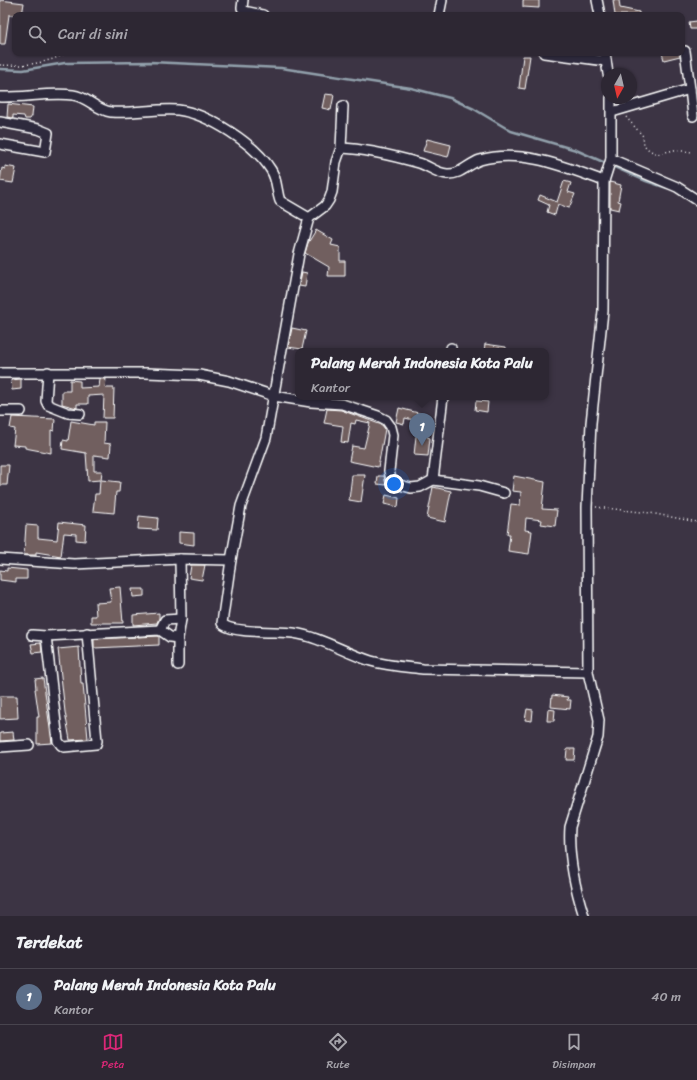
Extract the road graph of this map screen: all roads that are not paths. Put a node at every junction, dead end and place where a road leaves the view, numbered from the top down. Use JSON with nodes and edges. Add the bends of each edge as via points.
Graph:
{"nodes":[{"id":1,"x":243,"y":0,"type":"edge"},
{"id":2,"x":442,"y":0,"type":"edge"},
{"id":3,"x":598,"y":0,"type":"edge"},
{"id":4,"x":249,"y":12,"type":"edge"},
{"id":5,"x":440,"y":12,"type":"edge"},
{"id":6,"x":600,"y":12,"type":"edge"},
{"id":7,"x":685,"y":51,"type":"dead end"},
{"id":8,"x":590,"y":56,"type":"edge"},
{"id":9,"x":605,"y":57,"type":"edge"},
{"id":10,"x":607,"y":68,"type":"edge"},
{"id":11,"x":693,"y":91,"type":"edge"},
{"id":12,"x":0,"y":97,"type":"edge"},
{"id":13,"x":611,"y":104,"type":"edge"},
{"id":14,"x":343,"y":106,"type":"dead end"},
{"id":15,"x":612,"y":112,"type":"junction"},
{"id":16,"x":693,"y":116,"type":"dead end"},
{"id":17,"x":0,"y":122,"type":"edge"},
{"id":18,"x":0,"y":144,"type":"edge"},
{"id":19,"x":341,"y":148,"type":"junction"},
{"id":20,"x":609,"y":163,"type":"junction"},
{"id":21,"x":604,"y":181,"type":"junction"},
{"id":22,"x":697,"y":200,"type":"edge"},
{"id":23,"x":309,"y":218,"type":"junction"},
{"id":24,"x":48,"y":372,"type":"junction"},
{"id":25,"x":0,"y":373,"type":"edge"},
{"id":26,"x":274,"y":396,"type":"junction"},
{"id":27,"x":295,"y":399,"type":"edge"},
{"id":28,"x":299,"y":400,"type":"edge"},
{"id":29,"x":443,"y":400,"type":"edge"},
{"id":30,"x":0,"y":411,"type":"edge"},
{"id":31,"x":21,"y":411,"type":"dead end"},
{"id":32,"x":80,"y":414,"type":"dead end"},
{"id":33,"x":433,"y":480,"type":"junction"},
{"id":34,"x":504,"y":493,"type":"dead end"},
{"id":35,"x":0,"y":559,"type":"edge"},
{"id":36,"x":180,"y":559,"type":"junction"},
{"id":37,"x":231,"y":560,"type":"junction"},
{"id":38,"x":181,"y":619,"type":"junction"},
{"id":39,"x":160,"y":630,"type":"junction"},
{"id":40,"x":87,"y":633,"type":"junction"},
{"id":41,"x":32,"y":635,"type":"dead end"},
{"id":42,"x":46,"y":636,"type":"junction"},
{"id":43,"x":178,"y":638,"type":"junction"},
{"id":44,"x":178,"y":665,"type":"dead end"},
{"id":45,"x":588,"y":672,"type":"junction"},
{"id":46,"x":29,"y":745,"type":"dead end"},
{"id":47,"x":0,"y":747,"type":"edge"},
{"id":48,"x":584,"y":916,"type":"edge"}],
"edges":[{"from":1,"to":4,"type":"street","via":[[242,8]]},
{"from":2,"to":5,"type":"street"},
{"from":3,"to":6,"type":"street"},
{"from":7,"to":11,"type":"street"},
{"from":8,"to":9,"type":"street"},
{"from":9,"to":10,"type":"street"},
{"from":11,"to":15,"type":"street"},
{"from":11,"to":16,"type":"street"},
{"from":12,"to":23,"type":"street","via":[[74,95],[105,111],[178,110],[195,113],[233,133],[262,159],[278,184],[280,201]]},
{"from":13,"to":15,"type":"street"},
{"from":14,"to":19,"type":"street"},
{"from":15,"to":20,"type":"street"},
{"from":17,"to":18,"type":"street","via":[[48,133],[45,152]]},
{"from":19,"to":21,"type":"street","via":[[359,149],[421,163],[448,174],[463,171],[480,160],[519,156]]},
{"from":19,"to":23,"type":"street","via":[[329,200]]},
{"from":20,"to":21,"type":"street"},
{"from":20,"to":22,"type":"street","via":[[677,188]]},
{"from":21,"to":45,"type":"street","via":[[603,311],[591,423],[587,506]]},
{"from":23,"to":26,"type":"street","via":[[299,254]]},
{"from":24,"to":25,"type":"street"},
{"from":24,"to":26,"type":"street","via":[[199,375],[229,381]]},
{"from":24,"to":32,"type":"street","via":[[48,405],[68,413]]},
{"from":26,"to":27,"type":"street"},
{"from":26,"to":37,"type":"street","via":[[264,445],[241,506]]},
{"from":28,"to":33,"type":"street","via":[[342,404],[386,420],[393,435],[389,471],[392,483],[411,488],[420,487]]},
{"from":29,"to":33,"type":"street"},
{"from":30,"to":31,"type":"street"},
{"from":33,"to":34,"type":"street","via":[[480,486]]},
{"from":35,"to":36,"type":"street","via":[[64,564]]},
{"from":36,"to":37,"type":"street"},
{"from":36,"to":38,"type":"street"},
{"from":37,"to":45,"type":"street","via":[[221,619],[224,627],[306,636],[373,662],[423,669]]},
{"from":38,"to":39,"type":"street","via":[[165,620]]},
{"from":38,"to":43,"type":"street"},
{"from":39,"to":40,"type":"street"},
{"from":39,"to":43,"type":"street","via":[[170,637]]},
{"from":40,"to":42,"type":"street"},
{"from":40,"to":42,"type":"street","via":[[97,741],[96,744],[64,747],[58,740]]},
{"from":41,"to":42,"type":"street"},
{"from":43,"to":44,"type":"street"},
{"from":45,"to":48,"type":"street","via":[[599,720],[598,737],[570,827],[569,838]]},
{"from":46,"to":47,"type":"street"}]}
